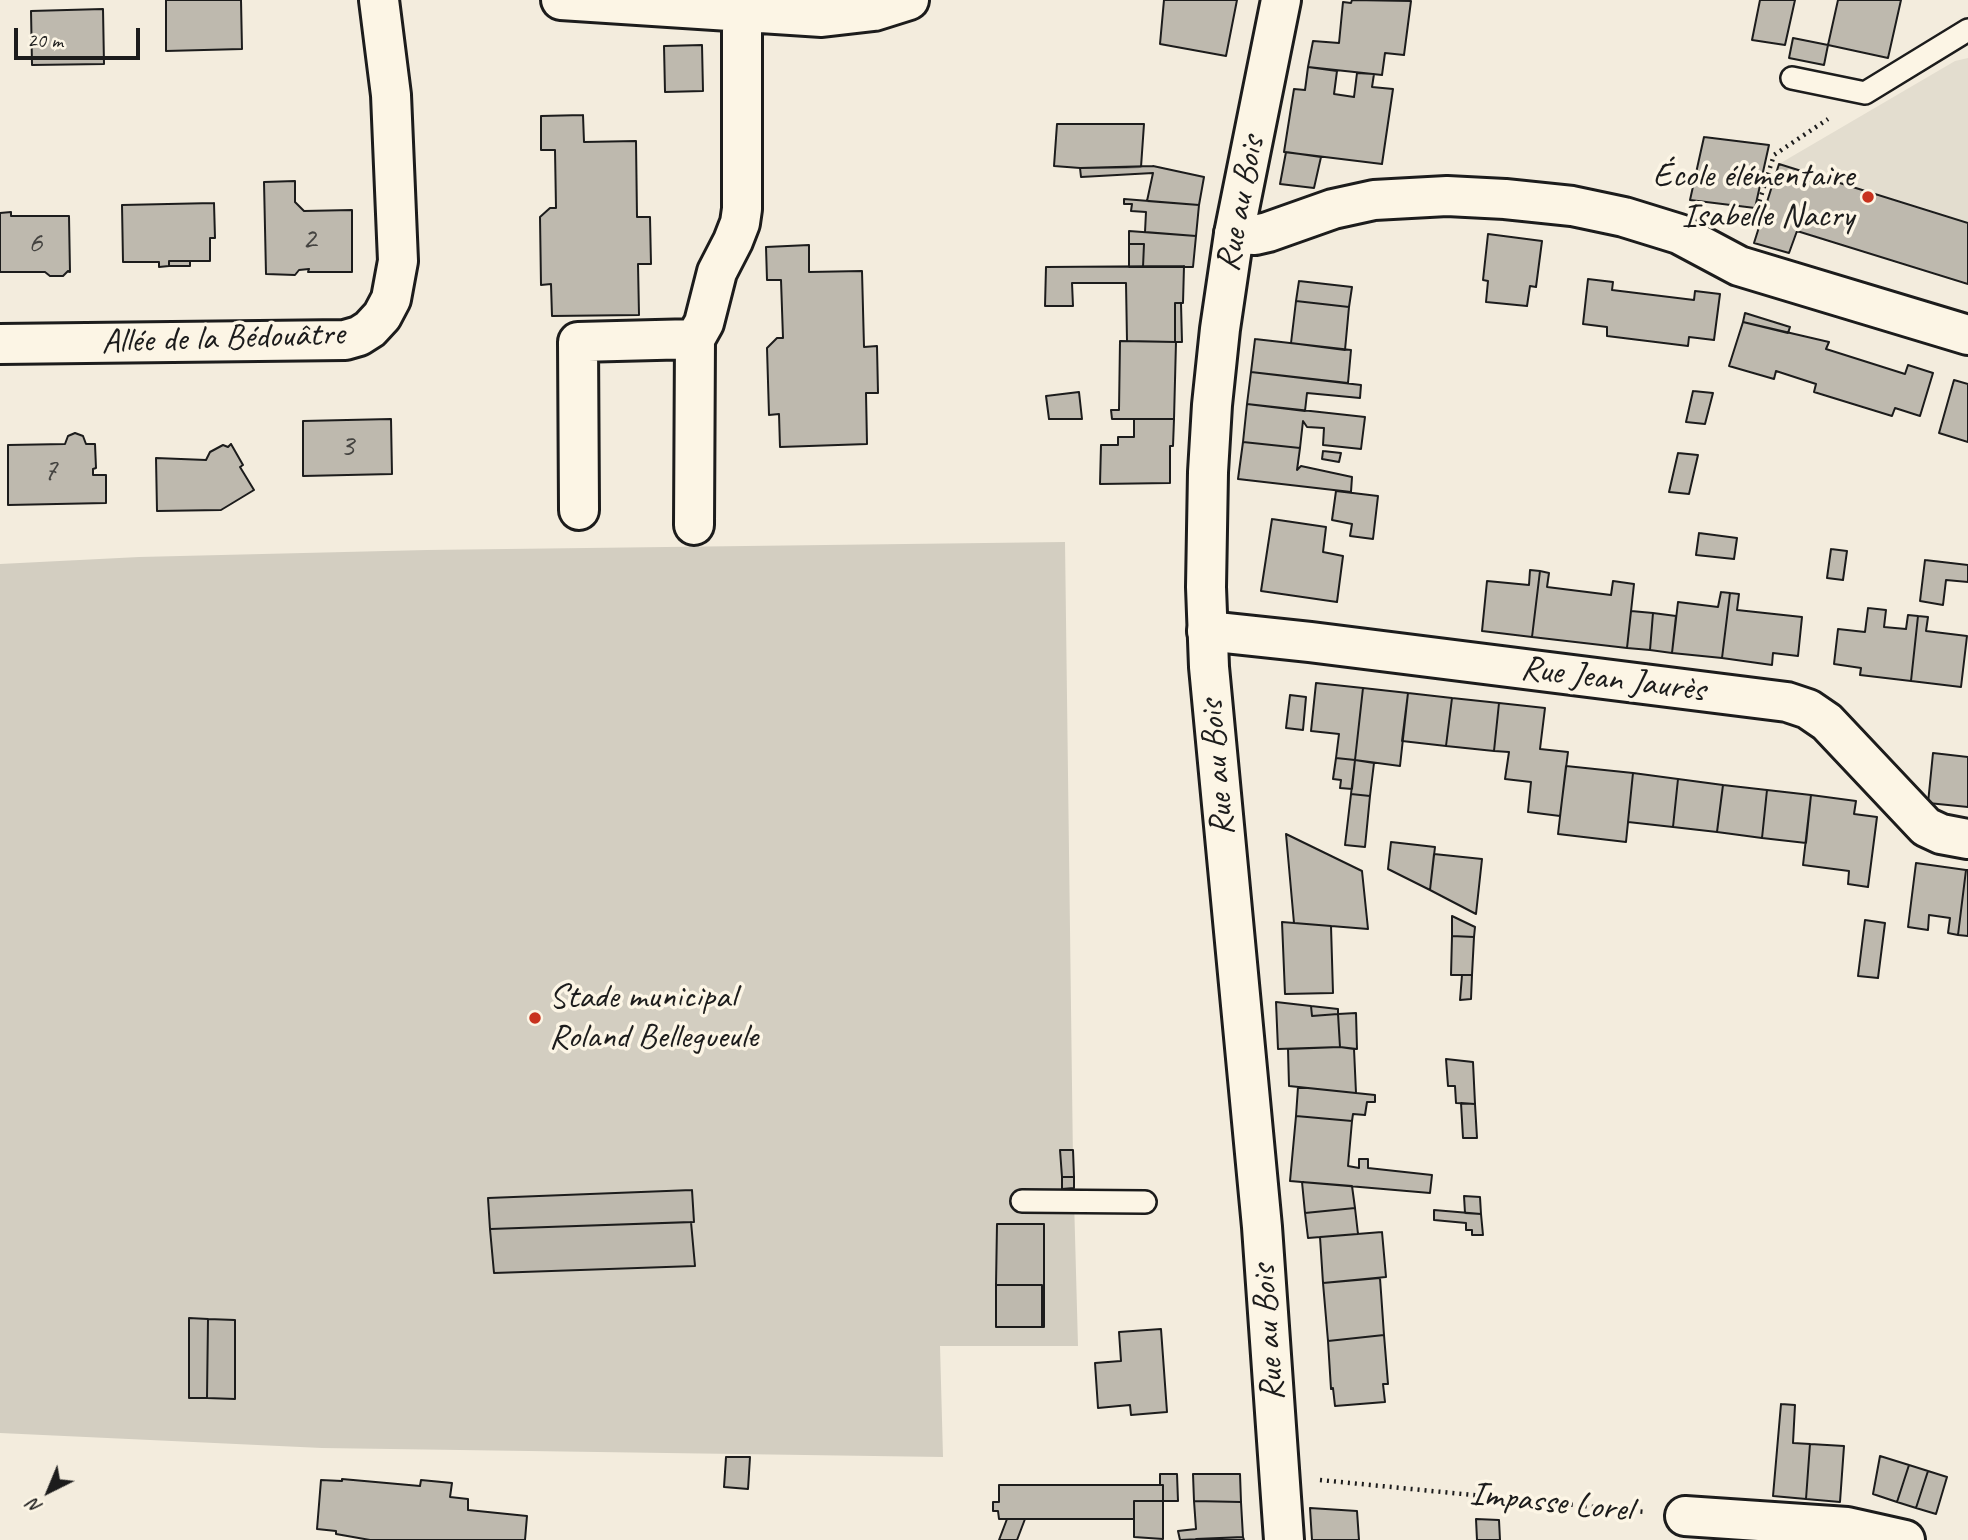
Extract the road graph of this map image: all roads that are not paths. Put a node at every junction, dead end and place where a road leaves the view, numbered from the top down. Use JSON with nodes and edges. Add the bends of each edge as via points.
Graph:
{"nodes":[{"id":1,"x":379,"y":0,"type":"edge"},
{"id":2,"x":561,"y":0,"type":"edge"},
{"id":3,"x":909,"y":0,"type":"edge"},
{"id":4,"x":1281,"y":0,"type":"edge"},
{"id":5,"x":742,"y":13,"type":"junction"},
{"id":6,"x":1968,"y":30,"type":"edge"},
{"id":7,"x":1792,"y":78,"type":"dead end"},
{"id":8,"x":1234,"y":234,"type":"junction"},
{"id":9,"x":1968,"y":335,"type":"edge"},
{"id":10,"x":695,"y":339,"type":"junction"},
{"id":11,"x":0,"y":344,"type":"edge"},
{"id":12,"x":579,"y":510,"type":"dead end"},
{"id":13,"x":694,"y":525,"type":"dead end"},
{"id":14,"x":1207,"y":631,"type":"junction"},
{"id":15,"x":1968,"y":839,"type":"edge"},
{"id":16,"x":1022,"y":1201,"type":"dead end"},
{"id":17,"x":1145,"y":1202,"type":"dead end"},
{"id":18,"x":1685,"y":1516,"type":"road end"},
{"id":19,"x":1284,"y":1540,"type":"edge"},
{"id":20,"x":1905,"y":1540,"type":"edge"}],
"edges":[{"from":1,"to":11,"type":"street","name":"Allée de la Bédouâtre","via":[[391,95],[398,261],[391,299],[370,329],[345,340]]},
{"from":2,"to":5,"type":"street"},
{"from":3,"to":5,"type":"street","via":[[874,11],[822,17]]},
{"from":4,"to":8,"type":"street","name":"Rue au Bois"},
{"from":5,"to":10,"type":"street","via":[[740,223],[717,272],[704,323]]},
{"from":6,"to":7,"type":"lane","via":[[1865,93]]},
{"from":8,"to":9,"type":"street","via":[[1268,232],[1374,200],[1447,196],[1572,206],[1679,234],[1739,266]]},
{"from":8,"to":14,"type":"street","name":"Rue au Bois","via":[[1212,405]]},
{"from":10,"to":12,"type":"street","via":[[578,342]]},
{"from":10,"to":13,"type":"street"},
{"from":14,"to":15,"type":"street","name":"Rue Jean Jaurès","via":[[1787,702],[1827,722],[1926,827]]},
{"from":14,"to":19,"type":"street","name":"Rue au Bois","via":[[1262,1227]]},
{"from":16,"to":17,"type":"lane"},
{"from":18,"to":20,"type":"street","via":[[1847,1527]]}]}
